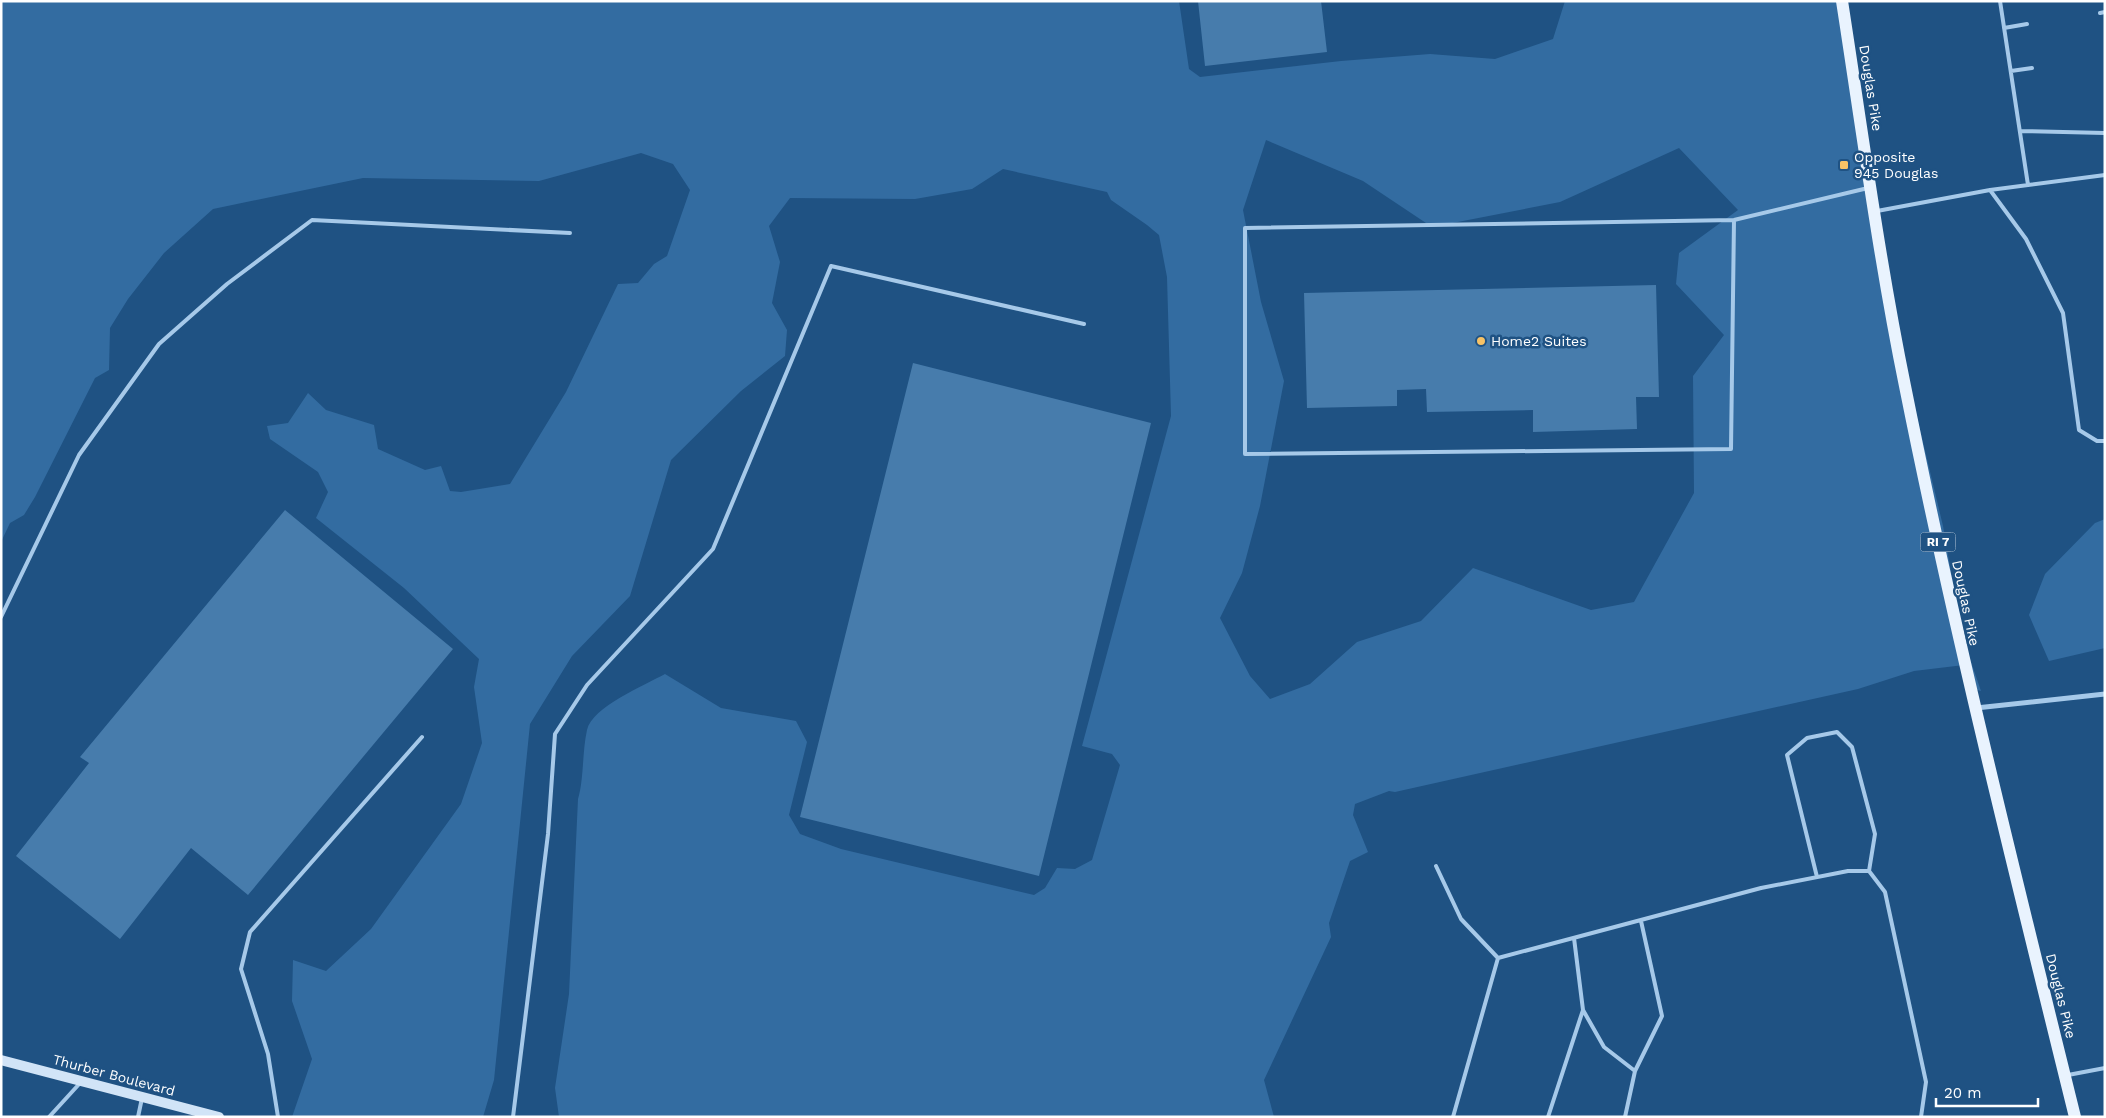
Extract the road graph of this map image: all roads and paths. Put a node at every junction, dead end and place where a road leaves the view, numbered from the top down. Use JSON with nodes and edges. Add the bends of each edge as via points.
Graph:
{"nodes":[{"id":1,"x":1842,"y":1,"type":"edge"},
{"id":2,"x":2000,"y":1,"type":"edge"},
{"id":3,"x":2027,"y":24,"type":"dead end"},
{"id":4,"x":2004,"y":28,"type":"junction"},
{"id":5,"x":2032,"y":68,"type":"dead end"},
{"id":6,"x":2011,"y":71,"type":"junction"},
{"id":7,"x":2020,"y":131,"type":"junction"},
{"id":8,"x":2105,"y":133,"type":"edge"},
{"id":9,"x":2105,"y":175,"type":"edge"},
{"id":10,"x":2028,"y":185,"type":"junction"},
{"id":11,"x":1870,"y":187,"type":"junction"},
{"id":12,"x":1990,"y":190,"type":"junction"},
{"id":13,"x":1874,"y":212,"type":"junction"},
{"id":14,"x":1734,"y":220,"type":"junction"},
{"id":15,"x":570,"y":233,"type":"dead end"},
{"id":16,"x":1084,"y":324,"type":"dead end"},
{"id":17,"x":2105,"y":440,"type":"edge"},
{"id":18,"x":1,"y":617,"type":"edge"},
{"id":19,"x":2105,"y":694,"type":"edge"},
{"id":20,"x":1976,"y":708,"type":"junction"},
{"id":21,"x":422,"y":737,"type":"dead end"},
{"id":22,"x":1436,"y":866,"type":"dead end"},
{"id":23,"x":1869,"y":871,"type":"junction"},
{"id":24,"x":1817,"y":877,"type":"junction"},
{"id":25,"x":1641,"y":921,"type":"junction"},
{"id":26,"x":1574,"y":938,"type":"junction"},
{"id":27,"x":1498,"y":958,"type":"junction"},
{"id":28,"x":1583,"y":1010,"type":"junction"},
{"id":29,"x":1,"y":1060,"type":"edge"},
{"id":30,"x":2105,"y":1068,"type":"edge"},
{"id":31,"x":1635,"y":1071,"type":"junction"},
{"id":32,"x":2065,"y":1075,"type":"junction"},
{"id":33,"x":82,"y":1081,"type":"junction"},
{"id":34,"x":142,"y":1096,"type":"junction"},
{"id":35,"x":217,"y":1116,"type":"edge"},
{"id":36,"x":49,"y":1117,"type":"edge"},
{"id":37,"x":138,"y":1117,"type":"edge"},
{"id":38,"x":278,"y":1117,"type":"edge"},
{"id":39,"x":513,"y":1117,"type":"edge"},
{"id":40,"x":1453,"y":1117,"type":"edge"},
{"id":41,"x":1548,"y":1117,"type":"edge"},
{"id":42,"x":1625,"y":1117,"type":"edge"},
{"id":43,"x":1921,"y":1117,"type":"edge"},
{"id":44,"x":2075,"y":1117,"type":"edge"}],
"edges":[{"from":1,"to":11,"type":"main road","name":"Douglas Pike","number":"RI 7"},
{"from":2,"to":4,"type":"lane"},
{"from":3,"to":4,"type":"lane"},
{"from":4,"to":6,"type":"lane"},
{"from":5,"to":6,"type":"lane"},
{"from":6,"to":7,"type":"lane"},
{"from":7,"to":8,"type":"lane"},
{"from":7,"to":10,"type":"lane"},
{"from":9,"to":10,"type":"lane"},
{"from":10,"to":12,"type":"lane"},
{"from":11,"to":13,"type":"main road","name":"Douglas Pike","number":"RI 7"},
{"from":11,"to":14,"type":"lane"},
{"from":12,"to":13,"type":"lane"},
{"from":12,"to":17,"type":"lane","via":[[2026,239],[2063,313],[2079,430],[2097,441]]},
{"from":13,"to":20,"type":"main road","name":"Douglas Pike","number":"RI 7","via":[[1904,384],[1966,675]]},
{"from":14,"to":14,"type":"lane","via":[[1245,228],[1245,454],[1731,449]]},
{"from":15,"to":18,"type":"lane","via":[[312,220],[227,284],[159,344],[79,455]]},
{"from":16,"to":39,"type":"lane","via":[[831,266],[713,549],[587,685],[555,734],[548,834]]},
{"from":19,"to":20,"type":"street"},
{"from":20,"to":32,"type":"main road","name":"Douglas Pike","number":"RI 7"},
{"from":21,"to":38,"type":"lane","via":[[250,932],[240,969],[268,1054]]},
{"from":22,"to":27,"type":"lane","via":[[1461,919]]},
{"from":23,"to":24,"type":"lane"},
{"from":23,"to":24,"type":"lane","via":[[1875,834],[1852,748],[1837,732],[1807,738],[1787,755]]},
{"from":23,"to":43,"type":"lane","via":[[1885,892],[1922,1063],[1926,1082]]},
{"from":24,"to":25,"type":"lane","via":[[1761,888]]},
{"from":25,"to":26,"type":"lane"},
{"from":25,"to":31,"type":"lane","via":[[1662,1016]]},
{"from":26,"to":27,"type":"lane"},
{"from":26,"to":28,"type":"lane"},
{"from":27,"to":40,"type":"lane"},
{"from":28,"to":31,"type":"lane","via":[[1604,1048]]},
{"from":28,"to":41,"type":"lane"},
{"from":29,"to":33,"type":"street","name":"Thurber Boulevard"},
{"from":30,"to":32,"type":"lane"},
{"from":31,"to":42,"type":"lane"},
{"from":32,"to":44,"type":"main road","name":"Douglas Pike","number":"RI 7"},
{"from":33,"to":34,"type":"street","name":"Thurber Boulevard"},
{"from":33,"to":36,"type":"lane"},
{"from":34,"to":35,"type":"street","name":"Thurber Boulevard"},
{"from":34,"to":37,"type":"lane"}]}
